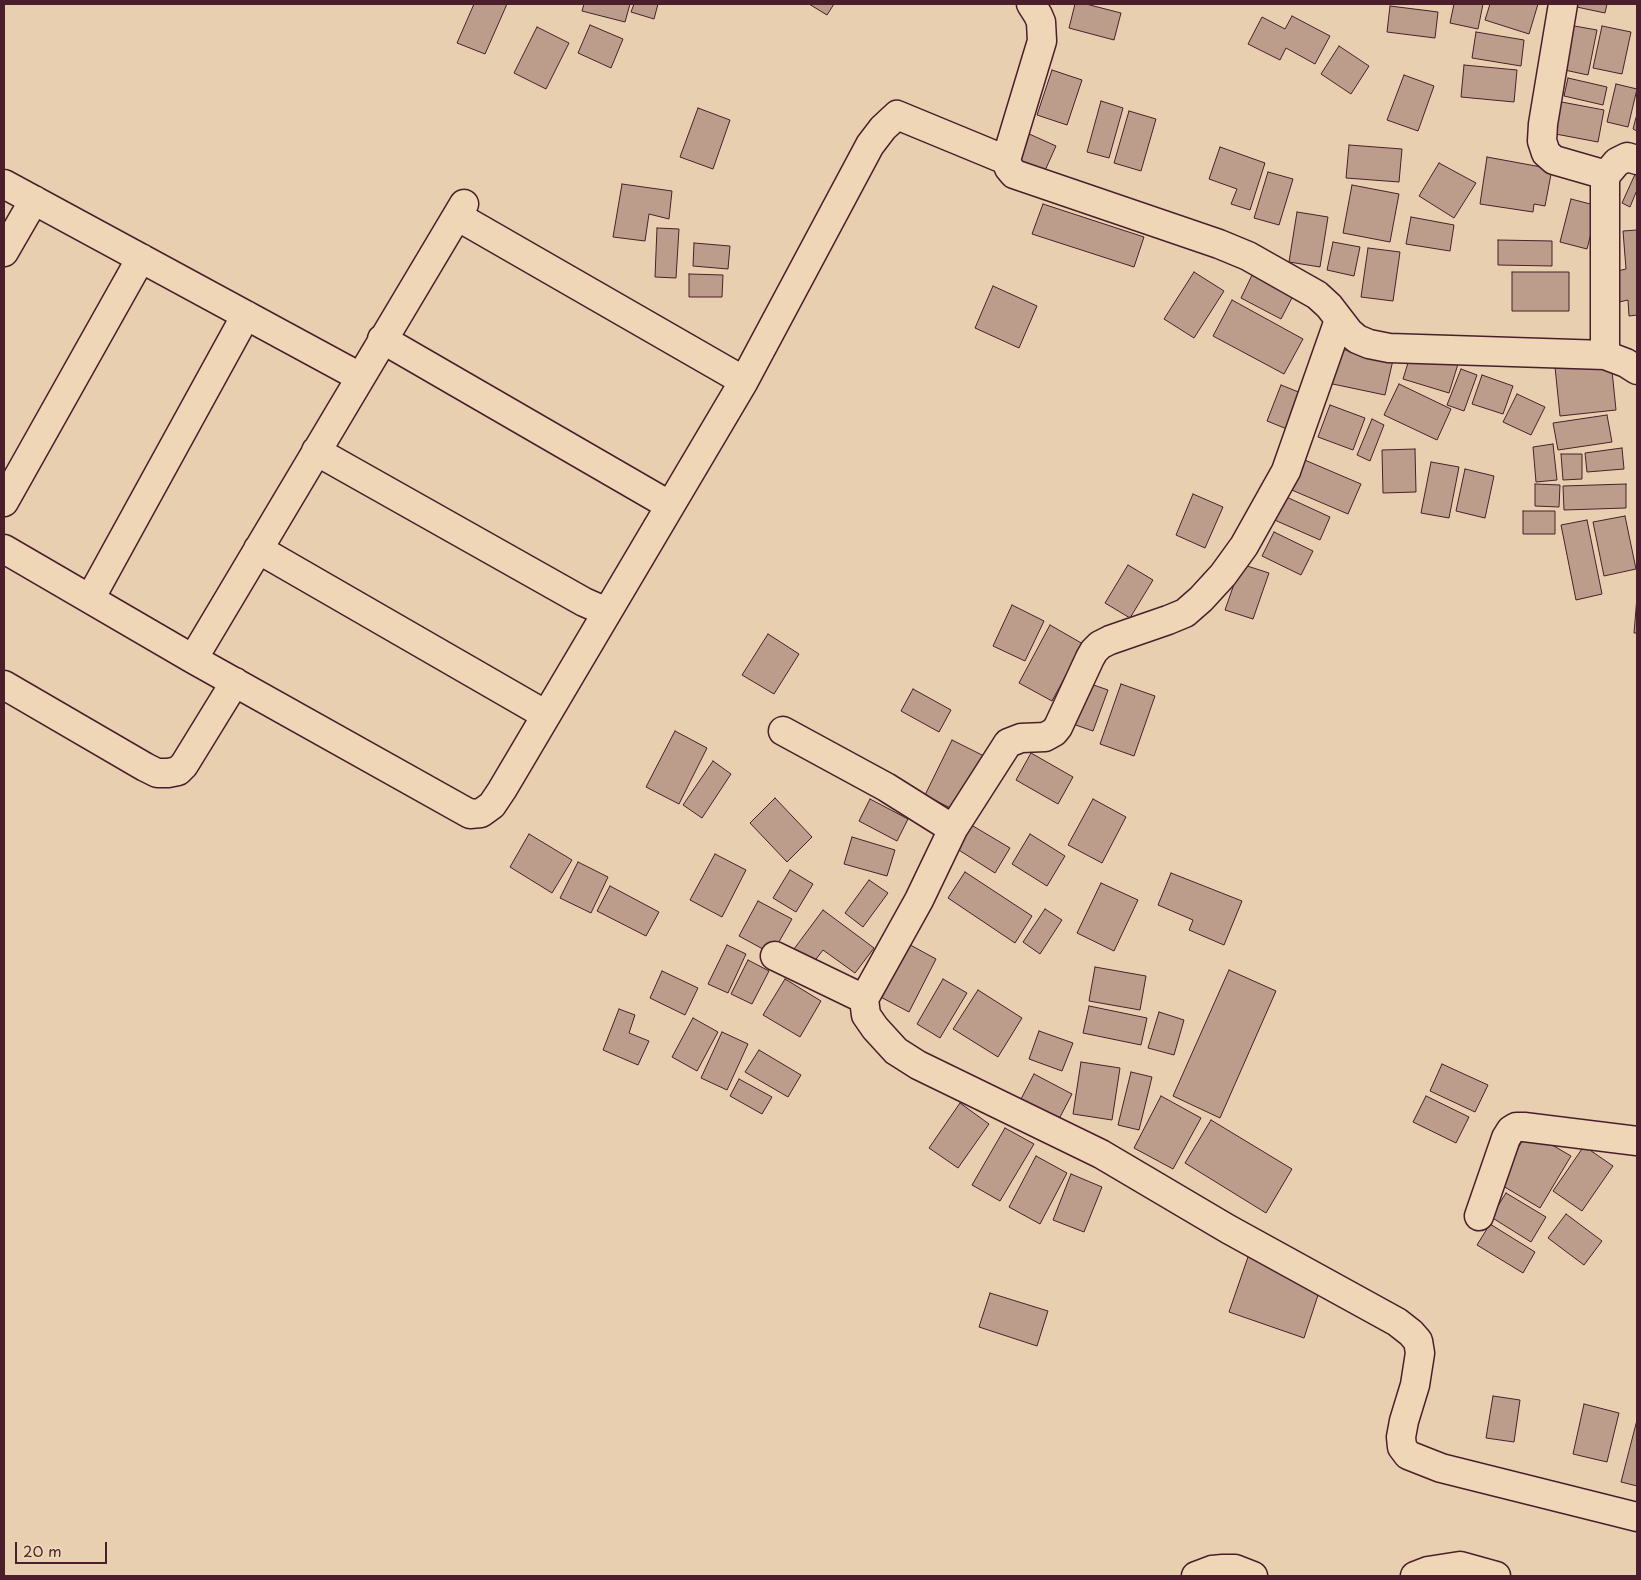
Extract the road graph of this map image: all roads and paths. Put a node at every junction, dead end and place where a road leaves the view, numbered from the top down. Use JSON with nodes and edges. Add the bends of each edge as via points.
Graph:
{"nodes":[{"id":1,"x":1031,"y":4,"type":"edge"},
{"id":2,"x":1563,"y":4,"type":"edge"},
{"id":3,"x":1006,"y":160,"type":"junction"},
{"id":4,"x":1637,"y":160,"type":"edge"},
{"id":5,"x":1606,"y":175,"type":"junction"},
{"id":6,"x":4,"y":184,"type":"edge"},
{"id":7,"x":34,"y":200,"type":"junction"},
{"id":8,"x":4,"y":252,"type":"edge"},
{"id":9,"x":141,"y":258,"type":"junction"},
{"id":10,"x":246,"y":315,"type":"junction"},
{"id":11,"x":1339,"y":320,"type":"junction"},
{"id":12,"x":382,"y":339,"type":"junction"},
{"id":13,"x":1605,"y":355,"type":"junction"},
{"id":14,"x":1637,"y":370,"type":"edge"},
{"id":15,"x":360,"y":377,"type":"junction"},
{"id":16,"x":744,"y":381,"type":"junction"},
{"id":17,"x":316,"y":451,"type":"junction"},
{"id":18,"x":4,"y":502,"type":"edge"},
{"id":19,"x":669,"y":505,"type":"junction"},
{"id":20,"x":4,"y":549,"type":"edge"},
{"id":21,"x":258,"y":549,"type":"junction"},
{"id":22,"x":90,"y":599,"type":"junction"},
{"id":23,"x":607,"y":612,"type":"junction"},
{"id":24,"x":193,"y":659,"type":"junction"},
{"id":25,"x":235,"y":682,"type":"junction"},
{"id":26,"x":4,"y":685,"type":"edge"},
{"id":27,"x":546,"y":715,"type":"junction"},
{"id":28,"x":783,"y":731,"type":"dead end"},
{"id":29,"x":953,"y":829,"type":"junction"},
{"id":30,"x":775,"y":956,"type":"dead end"},
{"id":31,"x":864,"y":999,"type":"junction"},
{"id":32,"x":1637,"y":1141,"type":"edge"},
{"id":33,"x":1479,"y":1216,"type":"dead end"},
{"id":34,"x":1637,"y":1517,"type":"edge"},
{"id":35,"x":1196,"y":1576,"type":"edge"},
{"id":36,"x":1253,"y":1576,"type":"edge"},
{"id":37,"x":1415,"y":1576,"type":"edge"},
{"id":38,"x":1496,"y":1576,"type":"edge"}],
"edges":[{"from":1,"to":3,"type":"street","via":[[1041,22],[1042,41]]},
{"from":2,"to":5,"type":"street","via":[[1542,141],[1546,153],[1554,160]]},
{"from":3,"to":11,"type":"street","via":[[1008,168],[1021,177],[1248,256],[1317,295]]},
{"from":3,"to":16,"type":"street","via":[[897,115],[870,145]]},
{"from":4,"to":5,"type":"street","via":[[1622,159]]},
{"from":5,"to":13,"type":"street"},
{"from":6,"to":7,"type":"street"},
{"from":7,"to":8,"type":"street"},
{"from":7,"to":9,"type":"street"},
{"from":9,"to":10,"type":"street"},
{"from":9,"to":18,"type":"street"},
{"from":10,"to":15,"type":"street"},
{"from":10,"to":22,"type":"street"},
{"from":11,"to":13,"type":"street","via":[[1357,339],[1389,348]]},
{"from":11,"to":29,"type":"street","via":[[1286,471],[1244,546],[1223,575],[1184,613],[1100,645],[1090,658],[1058,727],[1045,737],[1008,742]]},
{"from":12,"to":15,"type":"street"},
{"from":12,"to":16,"type":"street","via":[[460,210]]},
{"from":12,"to":19,"type":"street"},
{"from":13,"to":14,"type":"street"},
{"from":15,"to":17,"type":"street"},
{"from":16,"to":19,"type":"street"},
{"from":17,"to":21,"type":"street"},
{"from":17,"to":23,"type":"street"},
{"from":19,"to":23,"type":"street"},
{"from":20,"to":22,"type":"street"},
{"from":21,"to":24,"type":"street"},
{"from":21,"to":27,"type":"street"},
{"from":22,"to":24,"type":"street"},
{"from":23,"to":27,"type":"street"},
{"from":24,"to":25,"type":"street"},
{"from":25,"to":26,"type":"street","via":[[184,765],[178,771],[168,773],[157,773],[145,767]]},
{"from":25,"to":27,"type":"street","via":[[470,814],[481,813],[492,805]]},
{"from":28,"to":29,"type":"street","via":[[886,787]]},
{"from":29,"to":31,"type":"street","via":[[919,900]]},
{"from":30,"to":31,"type":"street"},
{"from":31,"to":34,"type":"street","via":[[866,1015],[879,1032],[896,1050],[918,1065],[1101,1154],[1411,1333],[1418,1341],[1420,1353],[1401,1437],[1402,1447],[1408,1455],[1441,1468]]},
{"from":32,"to":33,"type":"street","via":[[1516,1127],[1506,1138]]},
{"from":35,"to":36,"type":"street","via":[[1212,1570],[1235,1569]]},
{"from":37,"to":38,"type":"street","via":[[1460,1566]]}]}
